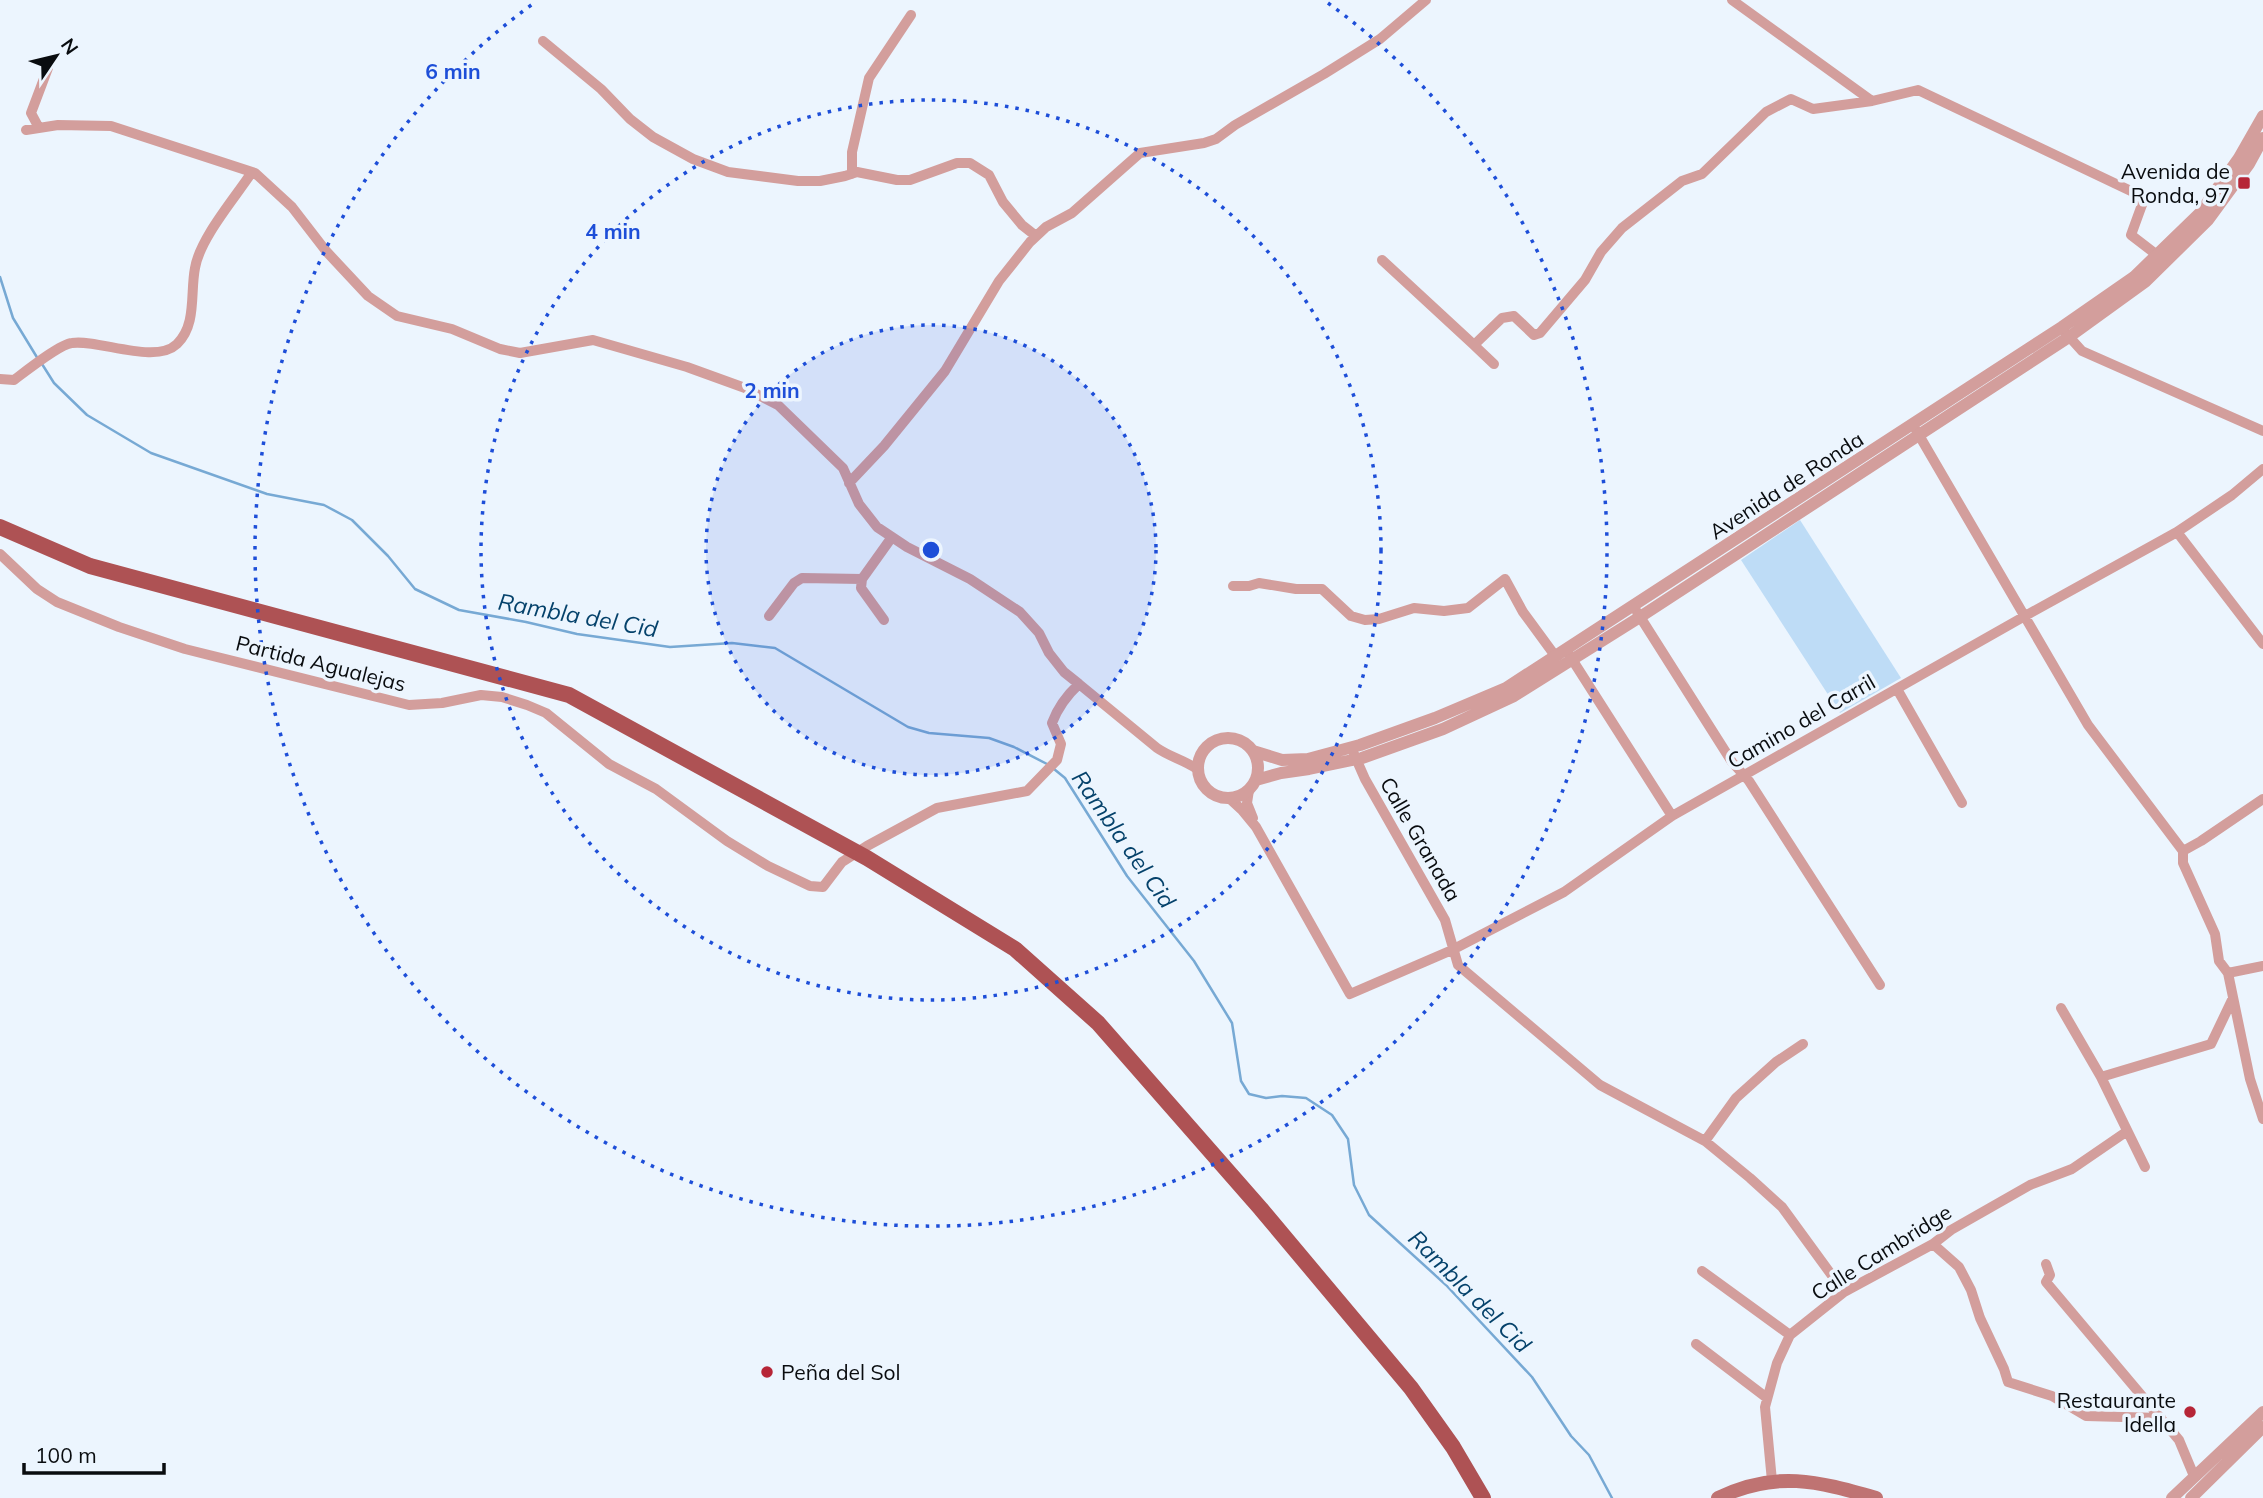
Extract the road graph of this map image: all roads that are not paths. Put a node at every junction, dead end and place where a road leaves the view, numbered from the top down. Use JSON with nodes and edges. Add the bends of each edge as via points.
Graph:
{"nodes":[{"id":1,"x":1426,"y":0,"type":"edge"},
{"id":2,"x":1732,"y":0,"type":"edge"},
{"id":3,"x":911,"y":15,"type":"dead end"},
{"id":4,"x":543,"y":41,"type":"dead end"},
{"id":5,"x":48,"y":68,"type":"dead end"},
{"id":6,"x":1872,"y":101,"type":"junction"},
{"id":7,"x":2263,"y":116,"type":"edge"},
{"id":8,"x":39,"y":128,"type":"junction"},
{"id":9,"x":26,"y":130,"type":"dead end"},
{"id":10,"x":2263,"y":138,"type":"edge"},
{"id":11,"x":252,"y":172,"type":"junction"},
{"id":12,"x":852,"y":174,"type":"junction"},
{"id":13,"x":1036,"y":236,"type":"junction"},
{"id":14,"x":2157,"y":255,"type":"junction"},
{"id":15,"x":1382,"y":260,"type":"dead end"},
{"id":16,"x":2066,"y":332,"type":"junction"},
{"id":17,"x":1474,"y":345,"type":"junction"},
{"id":18,"x":1494,"y":364,"type":"dead end"},
{"id":19,"x":0,"y":379,"type":"edge"},
{"id":20,"x":1916,"y":430,"type":"junction"},
{"id":21,"x":2263,"y":431,"type":"edge"},
{"id":22,"x":2263,"y":469,"type":"edge"},
{"id":23,"x":849,"y":483,"type":"junction"},
{"id":24,"x":0,"y":527,"type":"edge"},
{"id":25,"x":2177,"y":533,"type":"junction"},
{"id":26,"x":892,"y":537,"type":"junction"},
{"id":27,"x":0,"y":554,"type":"edge"},
{"id":28,"x":862,"y":579,"type":"junction"},
{"id":29,"x":1233,"y":586,"type":"dead end"},
{"id":30,"x":1637,"y":612,"type":"junction"},
{"id":31,"x":769,"y":616,"type":"dead end"},
{"id":32,"x":2025,"y":616,"type":"junction"},
{"id":33,"x":884,"y":620,"type":"dead end"},
{"id":34,"x":2263,"y":644,"type":"edge"},
{"id":35,"x":1565,"y":656,"type":"junction"},
{"id":36,"x":1079,"y":684,"type":"junction"},
{"id":37,"x":1897,"y":689,"type":"junction"},
{"id":38,"x":1253,"y":751,"type":"junction"},
{"id":39,"x":1354,"y":754,"type":"junction"},
{"id":40,"x":1198,"y":762,"type":"junction"},
{"id":41,"x":1742,"y":776,"type":"junction"},
{"id":42,"x":1252,"y":785,"type":"junction"},
{"id":43,"x":1229,"y":798,"type":"junction"},
{"id":44,"x":2263,"y":799,"type":"edge"},
{"id":45,"x":1962,"y":803,"type":"dead end"},
{"id":46,"x":1672,"y":816,"type":"junction"},
{"id":47,"x":1255,"y":827,"type":"junction"},
{"id":48,"x":2183,"y":851,"type":"junction"},
{"id":49,"x":1452,"y":950,"type":"junction"},
{"id":50,"x":2263,"y":966,"type":"edge"},
{"id":51,"x":2228,"y":973,"type":"junction"},
{"id":52,"x":1880,"y":985,"type":"dead end"},
{"id":53,"x":2233,"y":999,"type":"junction"},
{"id":54,"x":2061,"y":1008,"type":"dead end"},
{"id":55,"x":1803,"y":1044,"type":"dead end"},
{"id":56,"x":2101,"y":1077,"type":"junction"},
{"id":57,"x":2263,"y":1119,"type":"edge"},
{"id":58,"x":2126,"y":1132,"type":"junction"},
{"id":59,"x":1705,"y":1140,"type":"junction"},
{"id":60,"x":2145,"y":1167,"type":"dead end"},
{"id":61,"x":1933,"y":1244,"type":"junction"},
{"id":62,"x":2046,"y":1265,"type":"dead end"},
{"id":63,"x":1702,"y":1271,"type":"dead end"},
{"id":64,"x":1844,"y":1292,"type":"junction"},
{"id":65,"x":1790,"y":1335,"type":"junction"},
{"id":66,"x":1696,"y":1343,"type":"dead end"},
{"id":67,"x":1767,"y":1398,"type":"junction"},
{"id":68,"x":2263,"y":1412,"type":"edge"},
{"id":69,"x":2161,"y":1418,"type":"junction"},
{"id":70,"x":2263,"y":1427,"type":"edge"},
{"id":71,"x":1452,"y":1447,"type":"junction"},
{"id":72,"x":2194,"y":1476,"type":"junction"},
{"id":73,"x":1772,"y":1481,"type":"junction"},
{"id":74,"x":1474,"y":1498,"type":"edge"},
{"id":75,"x":1483,"y":1498,"type":"edge"},
{"id":76,"x":1718,"y":1498,"type":"edge"},
{"id":77,"x":1875,"y":1498,"type":"edge"},
{"id":78,"x":2172,"y":1498,"type":"edge"},
{"id":79,"x":2191,"y":1498,"type":"edge"}],
"edges":[{"from":1,"to":13,"type":"street","via":[[1380,39],[1216,139],[1140,153],[1072,214]]},
{"from":2,"to":6,"type":"street"},
{"from":3,"to":12,"type":"street","via":[[869,78],[852,152]]},
{"from":4,"to":12,"type":"street","via":[[630,119],[693,159],[728,172],[798,181]]},
{"from":5,"to":8,"type":"street","via":[[31,113]]},
{"from":6,"to":14,"type":"street","via":[[1918,90],[2133,192],[2143,202],[2131,235]]},
{"from":6,"to":17,"type":"street","via":[[1813,109],[1790,99],[1766,112],[1702,174],[1682,181],[1622,228],[1540,333],[1534,335],[1514,316],[1508,316]]},
{"from":7,"to":14,"type":"street","name":"Avenida de Ronda","via":[[2200,213]]},
{"from":8,"to":9,"type":"street"},
{"from":8,"to":11,"type":"street","via":[[111,126]]},
{"from":10,"to":16,"type":"street","name":"Avenida de Ronda","via":[[2208,220],[2145,282]]},
{"from":11,"to":19,"type":"street","via":[[200,249],[194,304],[176,346],[159,353],[71,343],[14,380]]},
{"from":11,"to":23,"type":"street","via":[[292,207],[368,296],[397,316],[520,353],[593,340],[745,388],[778,405],[843,468]]},
{"from":12,"to":13,"type":"street","via":[[910,180],[957,163],[971,163],[989,175],[1003,202]]},
{"from":13,"to":23,"type":"street","via":[[999,281],[945,371]]},
{"from":14,"to":16,"type":"street","name":"Avenida de Ronda"},
{"from":15,"to":17,"type":"street"},
{"from":16,"to":20,"type":"street","name":"Avenida de Ronda"},
{"from":16,"to":21,"type":"street","via":[[2081,351]]},
{"from":17,"to":18,"type":"street"},
{"from":20,"to":30,"type":"street","name":"Avenida de Ronda"},
{"from":20,"to":32,"type":"street"},
{"from":22,"to":25,"type":"street","name":"Camino del Carril"},
{"from":23,"to":26,"type":"street","via":[[859,505]]},
{"from":24,"to":71,"type":"main road","via":[[90,566],[569,695],[867,858],[1015,949],[1107,1033],[1403,1377]]},
{"from":25,"to":32,"type":"street","name":"Camino del Carril"},
{"from":25,"to":34,"type":"street"},
{"from":26,"to":28,"type":"street"},
{"from":26,"to":36,"type":"street","via":[[1020,612],[1064,672]]},
{"from":27,"to":36,"type":"street","name":"Partida Agualejas","via":[[57,602],[185,649],[409,705],[481,695],[527,705],[545,713],[609,764],[656,789],[727,841],[810,886],[823,887],[842,862],[937,808],[1027,791],[1058,760],[1061,744],[1052,723],[1066,696]]},
{"from":28,"to":31,"type":"street","via":[[802,578]]},
{"from":28,"to":33,"type":"street","via":[[861,587]]},
{"from":29,"to":35,"type":"street","via":[[1259,583],[1321,589],[1351,616],[1365,620],[1414,608],[1468,608],[1505,579],[1523,612]]},
{"from":30,"to":35,"type":"street","name":"Avenida de Ronda"},
{"from":30,"to":41,"type":"street"},
{"from":32,"to":37,"type":"street","name":"Camino del Carril"},
{"from":32,"to":48,"type":"street","via":[[2088,725]]},
{"from":35,"to":39,"type":"street","name":"Avenida de Ronda","via":[[1514,696],[1443,729]]},
{"from":35,"to":46,"type":"street"},
{"from":36,"to":40,"type":"street","via":[[1170,757]]},
{"from":37,"to":41,"type":"street","name":"Camino del Carril"},
{"from":37,"to":45,"type":"street"},
{"from":38,"to":39,"type":"street","name":"Avenida de Ronda","via":[[1282,760]]},
{"from":38,"to":40,"type":"street","via":[[1231,737],[1218,739],[1207,745]]},
{"from":38,"to":42,"type":"street","via":[[1258,765]]},
{"from":39,"to":42,"type":"street","name":"Avenida de Ronda"},
{"from":39,"to":49,"type":"street","name":"Calle Granada","via":[[1445,920]]},
{"from":40,"to":43,"type":"street","via":[[1199,778],[1211,793]]},
{"from":41,"to":46,"type":"street","name":"Camino del Carril"},
{"from":41,"to":52,"type":"street"},
{"from":42,"to":43,"type":"street"},
{"from":42,"to":47,"type":"street","via":[[1247,803]]},
{"from":43,"to":47,"type":"street"},
{"from":44,"to":48,"type":"street"},
{"from":46,"to":49,"type":"street","name":"Camino del Carril","via":[[1564,892]]},
{"from":47,"to":49,"type":"street","name":"Camino del Carril","via":[[1350,994]]},
{"from":48,"to":51,"type":"street","via":[[2183,863],[2216,934],[2218,961]]},
{"from":49,"to":59,"type":"street","via":[[1458,965],[1600,1085]]},
{"from":50,"to":51,"type":"street"},
{"from":51,"to":53,"type":"street"},
{"from":53,"to":56,"type":"street","via":[[2211,1044]]},
{"from":53,"to":57,"type":"street"},
{"from":54,"to":56,"type":"street"},
{"from":55,"to":59,"type":"street","via":[[1736,1098]]},
{"from":56,"to":58,"type":"street"},
{"from":58,"to":60,"type":"street"},
{"from":58,"to":61,"type":"street","name":"Calle Cambridge","via":[[2072,1168],[2030,1185]]},
{"from":59,"to":64,"type":"street","via":[[1782,1207]]},
{"from":61,"to":64,"type":"street","name":"Calle Cambridge"},
{"from":61,"to":69,"type":"street","via":[[1959,1267],[2008,1382],[2052,1396],[2086,1416]]},
{"from":62,"to":69,"type":"street","via":[[2051,1289]]},
{"from":63,"to":65,"type":"street"},
{"from":64,"to":65,"type":"street","name":"Calle Cambridge"},
{"from":65,"to":67,"type":"street","name":"Calle Cambridge"},
{"from":66,"to":67,"type":"street"},
{"from":67,"to":73,"type":"street","name":"Calle Cambridge"},
{"from":68,"to":72,"type":"street"},
{"from":69,"to":72,"type":"street","via":[[2179,1440]]},
{"from":70,"to":79,"type":"street"},
{"from":71,"to":74,"type":"main road"},
{"from":71,"to":75,"type":"main road"},
{"from":72,"to":78,"type":"street"},
{"from":73,"to":76,"type":"main road"},
{"from":73,"to":77,"type":"main road","via":[[1802,1480]]}]}
